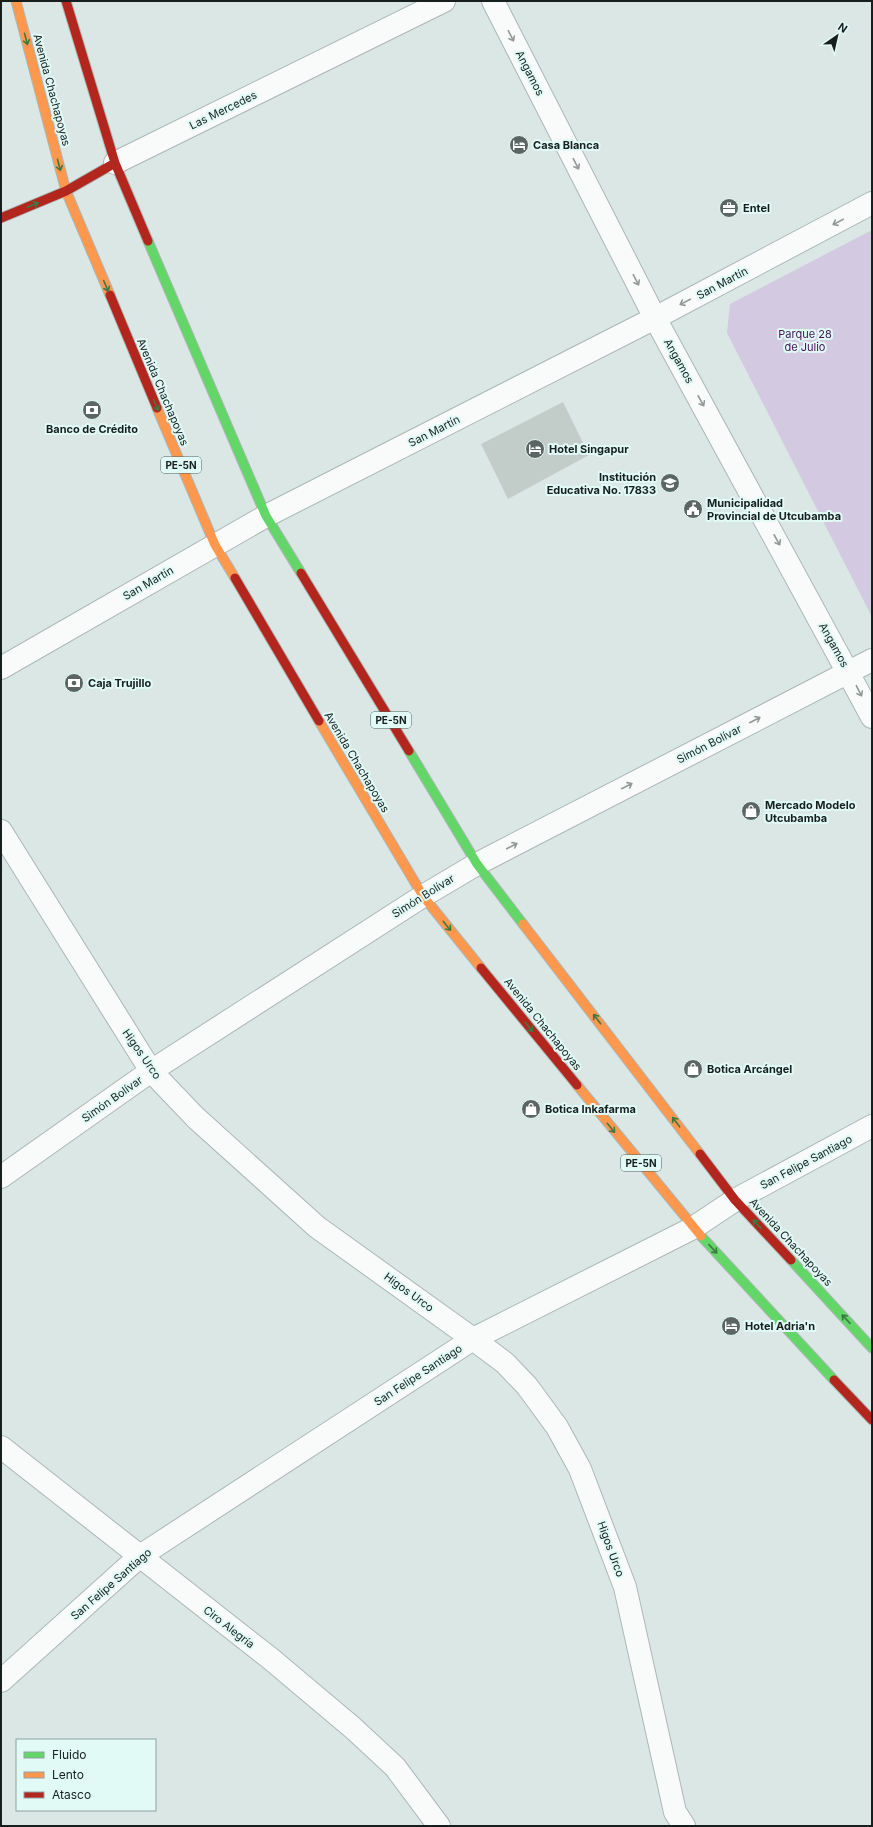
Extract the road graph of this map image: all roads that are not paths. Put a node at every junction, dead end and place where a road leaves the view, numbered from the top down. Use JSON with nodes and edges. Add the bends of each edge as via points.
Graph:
{"nodes":[{"id":1,"x":16,"y":1,"type":"edge"},
{"id":2,"x":66,"y":1,"type":"edge"},
{"id":3,"x":444,"y":1,"type":"edge"},
{"id":4,"x":493,"y":1,"type":"edge"},
{"id":5,"x":115,"y":163,"type":"junction"},
{"id":6,"x":66,"y":191,"type":"junction"},
{"id":7,"x":872,"y":203,"type":"edge"},
{"id":8,"x":1,"y":218,"type":"edge"},
{"id":9,"x":655,"y":318,"type":"junction"},
{"id":10,"x":266,"y":516,"type":"junction"},
{"id":11,"x":215,"y":545,"type":"junction"},
{"id":12,"x":872,"y":660,"type":"edge"},
{"id":13,"x":1,"y":668,"type":"edge"},
{"id":14,"x":848,"y":671,"type":"junction"},
{"id":15,"x":872,"y":717,"type":"edge"},
{"id":16,"x":1,"y":831,"type":"edge"},
{"id":17,"x":477,"y":864,"type":"junction"},
{"id":18,"x":422,"y":896,"type":"junction"},
{"id":19,"x":151,"y":1071,"type":"junction"},
{"id":20,"x":872,"y":1126,"type":"edge"},
{"id":21,"x":1,"y":1178,"type":"edge"},
{"id":22,"x":735,"y":1200,"type":"junction"},
{"id":23,"x":693,"y":1228,"type":"junction"},
{"id":24,"x":473,"y":1339,"type":"junction"},
{"id":25,"x":872,"y":1348,"type":"edge"},
{"id":26,"x":872,"y":1420,"type":"edge"},
{"id":27,"x":1,"y":1447,"type":"edge"},
{"id":28,"x":140,"y":1556,"type":"junction"},
{"id":29,"x":1,"y":1681,"type":"edge"},
{"id":30,"x":439,"y":1826,"type":"edge"},
{"id":31,"x":684,"y":1826,"type":"edge"}],
"edges":[{"from":1,"to":6,"type":"main road","name":"Avenida Chachapoyas","number":"PE-5N","one_way":true},
{"from":2,"to":5,"type":"main road","name":"Avenida Chachapoyas","number":"PE-5N"},
{"from":3,"to":5,"type":"street","name":"Las Mercedes"},
{"from":4,"to":9,"type":"street","name":"Angamos","one_way":true},
{"from":5,"to":6,"type":"main road","name":"Las Mercedes"},
{"from":5,"to":10,"type":"main road","name":"Avenida Chachapoyas","number":"PE-5N"},
{"from":8,"to":6,"type":"main road","name":"Las Mercedes","one_way":true},
{"from":6,"to":11,"type":"main road","name":"Avenida Chachapoyas","number":"PE-5N","one_way":true},
{"from":7,"to":9,"type":"street","name":"San Martín","one_way":true},
{"from":9,"to":10,"type":"street","name":"San Martín"},
{"from":9,"to":14,"type":"street","name":"Angamos","one_way":true},
{"from":10,"to":11,"type":"street","name":"San Martín"},
{"from":10,"to":17,"type":"main road","name":"Avenida Chachapoyas","number":"PE-5N"},
{"from":11,"to":13,"type":"street","name":"San Martín"},
{"from":11,"to":18,"type":"main road","name":"Avenida Chachapoyas","number":"PE-5N"},
{"from":12,"to":14,"type":"street","name":"Simón Bolívar"},
{"from":14,"to":15,"type":"street","name":"Angamos","one_way":true},
{"from":17,"to":14,"type":"street","name":"Simón Bolívar","one_way":true},
{"from":16,"to":19,"type":"street","name":"Higos Urco"},
{"from":17,"to":18,"type":"street","name":"Simón Bolívar"},
{"from":22,"to":17,"type":"main road","name":"Avenida Chachapoyas","number":"PE-5N","one_way":true},
{"from":18,"to":19,"type":"street","name":"Simón Bolívar"},
{"from":18,"to":23,"type":"main road","name":"Avenida Chachapoyas","number":"PE-5N","one_way":true},
{"from":19,"to":21,"type":"street","name":"Simón Bolívar"},
{"from":19,"to":24,"type":"street","name":"Higos Urco","via":[[196,1118],[317,1227]]},
{"from":20,"to":22,"type":"street","name":"San Felipe Santiago"},
{"from":22,"to":23,"type":"street","name":"San Felipe Santiago"},
{"from":25,"to":22,"type":"main road","name":"Avenida Chachapoyas","number":"PE-5N","one_way":true},
{"from":23,"to":24,"type":"street","name":"San Felipe Santiago"},
{"from":23,"to":26,"type":"main road","name":"Avenida Chachapoyas","number":"PE-5N","one_way":true},
{"from":24,"to":28,"type":"street","name":"San Felipe Santiago"},
{"from":24,"to":31,"type":"street","name":"Higos Urco","via":[[505,1363],[527,1386],[557,1427],[580,1469],[625,1587],[675,1812]]},
{"from":27,"to":28,"type":"street","name":"Ciro Alegría"},
{"from":28,"to":29,"type":"street","name":"San Felipe Santiago"},
{"from":28,"to":30,"type":"street","name":"Ciro Alegría","via":[[271,1659],[353,1728],[395,1767]]}]}
